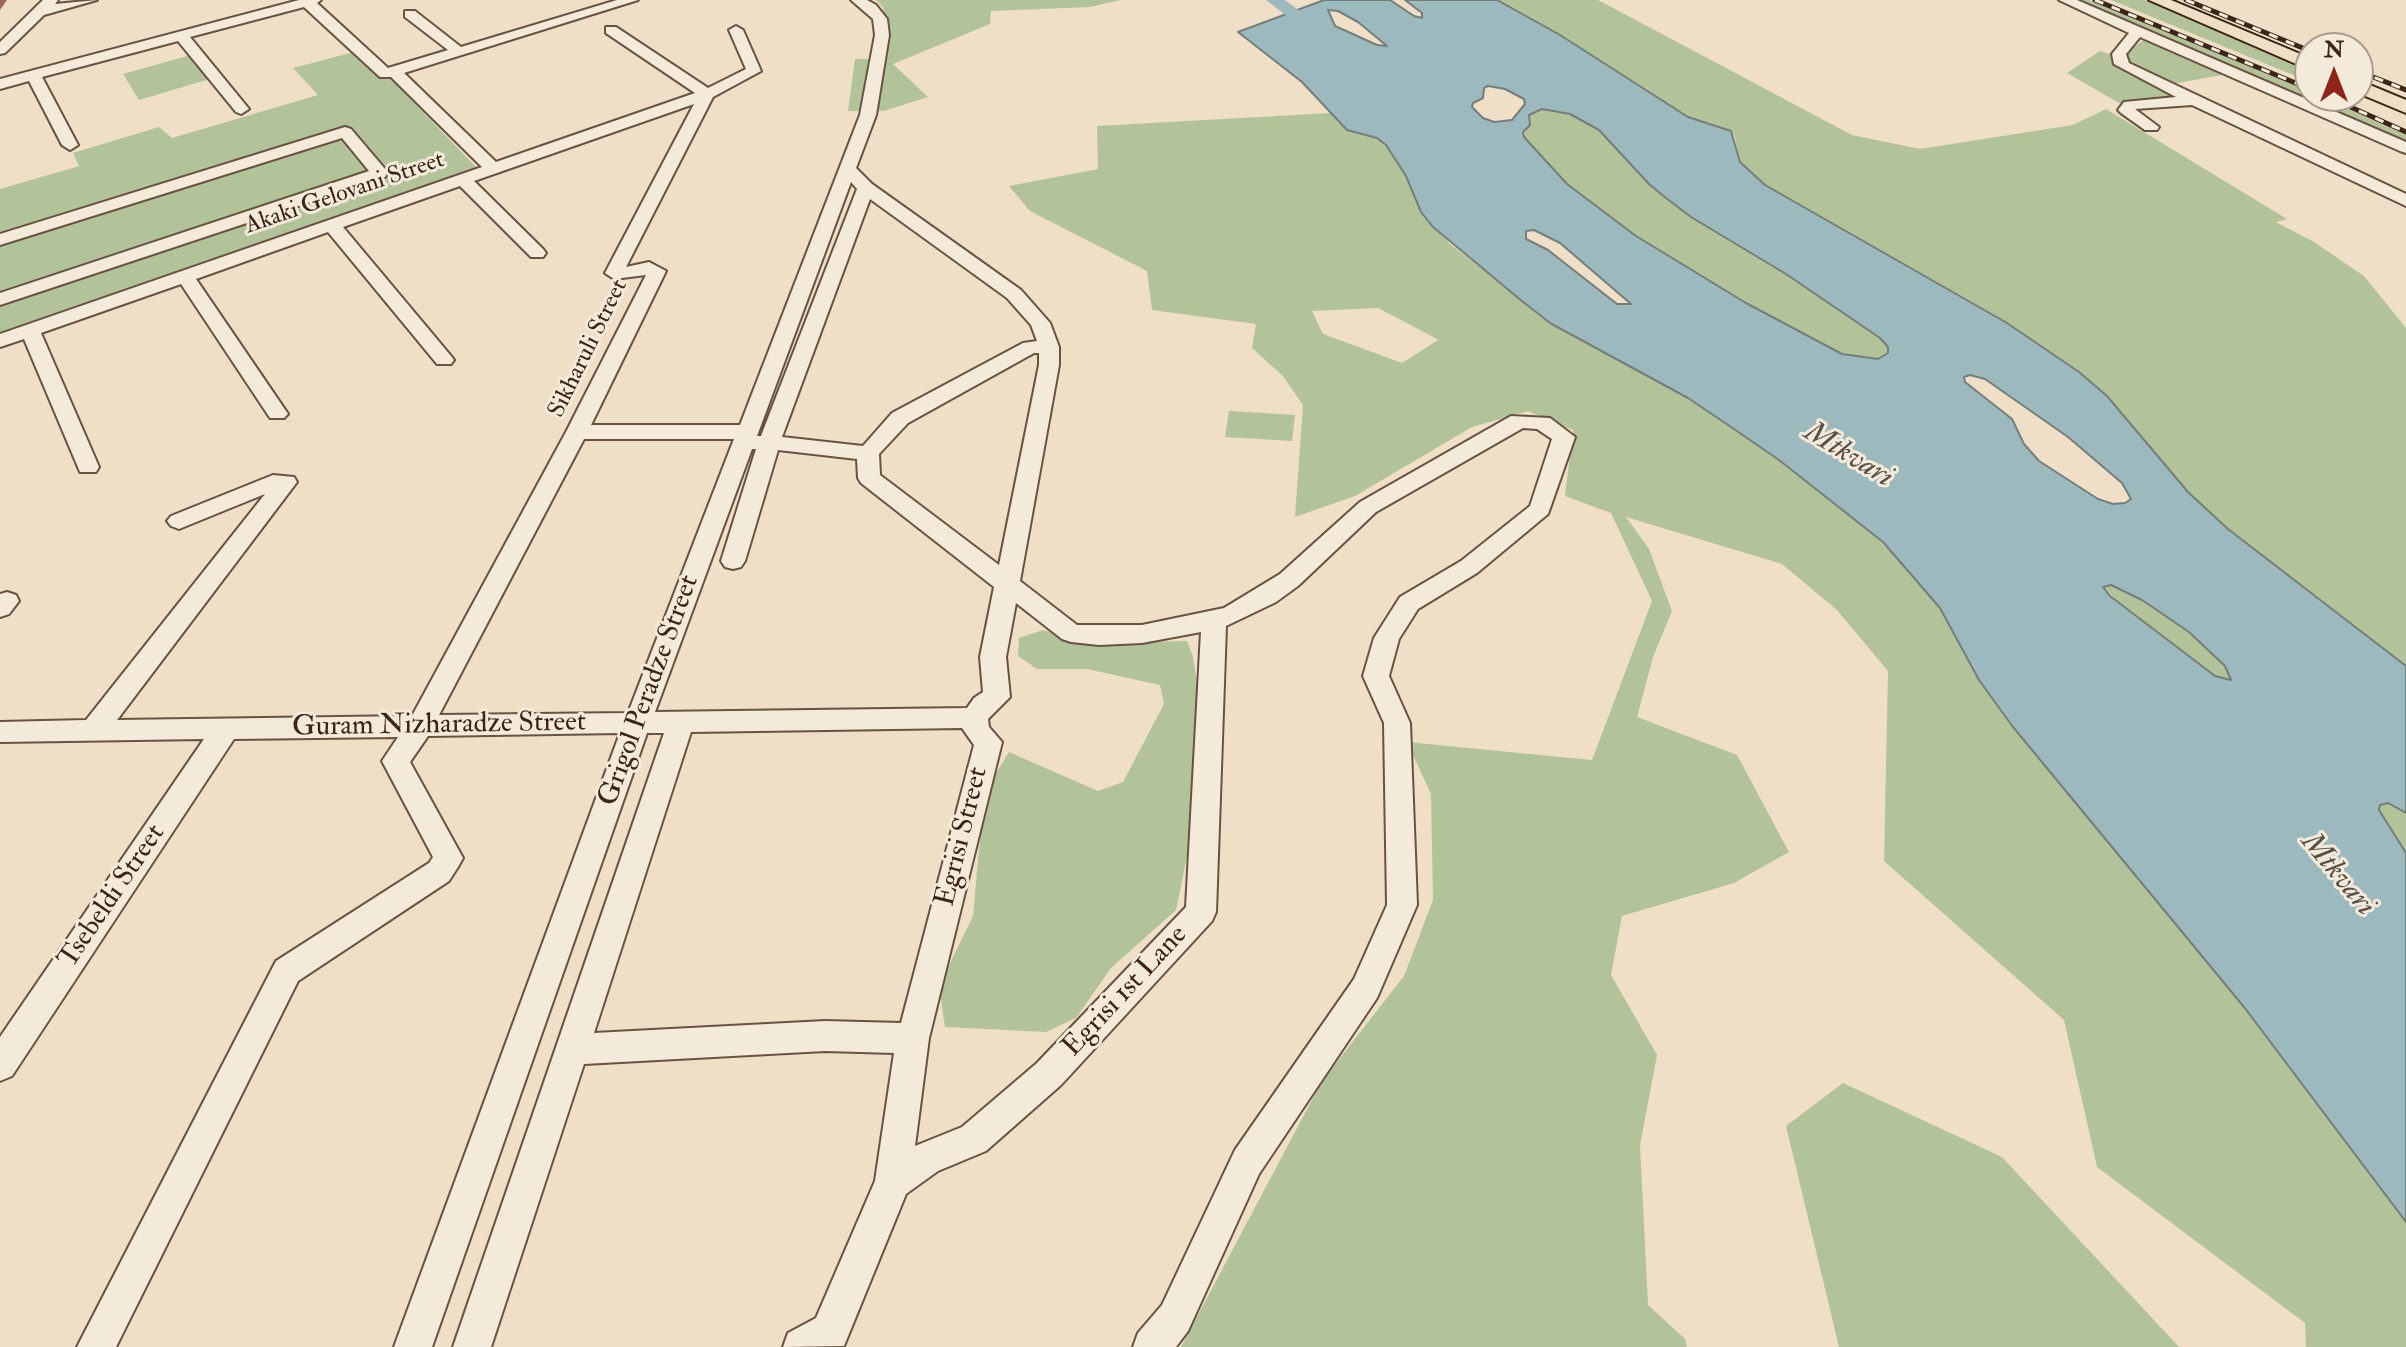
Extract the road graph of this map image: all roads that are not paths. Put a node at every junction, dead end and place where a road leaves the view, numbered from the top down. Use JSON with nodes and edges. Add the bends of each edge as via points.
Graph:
{"nodes":[{"id":1,"x":90,"y":0,"type":"edge"},
{"id":2,"x":631,"y":0,"type":"edge"},
{"id":3,"x":858,"y":0,"type":"edge"},
{"id":4,"x":2066,"y":0,"type":"edge"},
{"id":5,"x":2157,"y":0,"type":"edge"},
{"id":6,"x":311,"y":1,"type":"edge"},
{"id":7,"x":46,"y":6,"type":"edge"},
{"id":8,"x":410,"y":14,"type":"dead end"},
{"id":9,"x":611,"y":30,"type":"dead end"},
{"id":10,"x":736,"y":30,"type":"dead end"},
{"id":11,"x":2138,"y":31,"type":"junction"},
{"id":12,"x":181,"y":35,"type":"junction"},
{"id":13,"x":0,"y":50,"type":"edge"},
{"id":14,"x":459,"y":52,"type":"junction"},
{"id":15,"x":2294,"y":58,"type":"edge"},
{"id":16,"x":394,"y":71,"type":"junction"},
{"id":17,"x":33,"y":75,"type":"junction"},
{"id":18,"x":0,"y":84,"type":"edge"},
{"id":19,"x":2374,"y":92,"type":"edge"},
{"id":20,"x":707,"y":94,"type":"junction"},
{"id":21,"x":2192,"y":100,"type":"junction"},
{"id":22,"x":2403,"y":104,"type":"edge"},
{"id":23,"x":241,"y":109,"type":"dead end"},
{"id":24,"x":2151,"y":127,"type":"dead end"},
{"id":25,"x":70,"y":145,"type":"dead end"},
{"id":26,"x":2406,"y":148,"type":"edge"},
{"id":27,"x":492,"y":168,"type":"junction"},
{"id":28,"x":847,"y":168,"type":"junction"},
{"id":29,"x":461,"y":178,"type":"junction"},
{"id":30,"x":866,"y":188,"type":"junction"},
{"id":31,"x":2406,"y":201,"type":"edge"},
{"id":32,"x":331,"y":224,"type":"junction"},
{"id":33,"x":0,"y":240,"type":"edge"},
{"id":34,"x":537,"y":253,"type":"dead end"},
{"id":35,"x":185,"y":276,"type":"junction"},
{"id":36,"x":0,"y":299,"type":"edge"},
{"id":37,"x":30,"y":330,"type":"junction"},
{"id":38,"x":0,"y":341,"type":"edge"},
{"id":39,"x":1049,"y":347,"type":"junction"},
{"id":40,"x":444,"y":360,"type":"dead end"},
{"id":41,"x":277,"y":414,"type":"dead end"},
{"id":42,"x":577,"y":432,"type":"junction"},
{"id":43,"x":745,"y":438,"type":"junction"},
{"id":44,"x":769,"y":442,"type":"junction"},
{"id":45,"x":868,"y":453,"type":"junction"},
{"id":46,"x":88,"y":467,"type":"dead end"},
{"id":47,"x":179,"y":521,"type":"dead end"},
{"id":48,"x":733,"y":561,"type":"dead end"},
{"id":49,"x":1008,"y":585,"type":"junction"},
{"id":50,"x":1214,"y":621,"type":"junction"},
{"id":51,"x":975,"y":718,"type":"junction"},
{"id":52,"x":681,"y":723,"type":"junction"},
{"id":53,"x":637,"y":724,"type":"junction"},
{"id":54,"x":420,"y":726,"type":"junction"},
{"id":55,"x":226,"y":729,"type":"junction"},
{"id":56,"x":94,"y":730,"type":"junction"},
{"id":57,"x":0,"y":732,"type":"edge"},
{"id":58,"x":913,"y":1038,"type":"junction"},
{"id":59,"x":573,"y":1049,"type":"junction"},
{"id":60,"x":0,"y":1065,"type":"edge"},
{"id":61,"x":893,"y":1182,"type":"junction"},
{"id":62,"x":96,"y":1347,"type":"edge"},
{"id":63,"x":413,"y":1347,"type":"edge"},
{"id":64,"x":472,"y":1347,"type":"edge"},
{"id":65,"x":802,"y":1347,"type":"edge"},
{"id":66,"x":1152,"y":1347,"type":"edge"}],
"edges":[{"from":1,"to":7,"type":"street"},
{"from":2,"to":14,"type":"street","via":[[571,12]]},
{"from":3,"to":28,"type":"street","name":"Grigol Peradze Street","via":[[880,19],[882,35],[871,106]]},
{"from":4,"to":11,"type":"street"},
{"from":5,"to":15,"type":"main road"},
{"from":6,"to":12,"type":"street"},
{"from":6,"to":16,"type":"street","via":[[385,74]]},
{"from":7,"to":13,"type":"street"},
{"from":8,"to":14,"type":"street"},
{"from":9,"to":20,"type":"street"},
{"from":10,"to":20,"type":"street","name":"Akaki Gelovani Street","via":[[754,71]]},
{"from":11,"to":21,"type":"street","via":[[2119,61]]},
{"from":11,"to":26,"type":"street"},
{"from":12,"to":17,"type":"street"},
{"from":12,"to":23,"type":"street"},
{"from":14,"to":16,"type":"street"},
{"from":16,"to":27,"type":"street"},
{"from":17,"to":18,"type":"street"},
{"from":17,"to":25,"type":"street"},
{"from":19,"to":22,"type":"main road"},
{"from":20,"to":27,"type":"street","name":"Akaki Gelovani Street"},
{"from":20,"to":42,"type":"street","name":"Sikharuli Street","via":[[614,273],[657,271]]},
{"from":21,"to":24,"type":"street","via":[[2129,105],[2126,110]]},
{"from":21,"to":31,"type":"street"},
{"from":27,"to":29,"type":"street","name":"Akaki Gelovani Street"},
{"from":28,"to":30,"type":"street"},
{"from":28,"to":43,"type":"street","name":"Grigol Peradze Street"},
{"from":29,"to":32,"type":"street","name":"Akaki Gelovani Street"},
{"from":29,"to":34,"type":"street"},
{"from":30,"to":39,"type":"street","via":[[1014,294],[1040,323]]},
{"from":30,"to":44,"type":"street"},
{"from":32,"to":35,"type":"street","name":"Akaki Gelovani Street"},
{"from":32,"to":40,"type":"street"},
{"from":33,"to":36,"type":"street","via":[[345,132],[379,173]]},
{"from":35,"to":37,"type":"street","name":"Akaki Gelovani Street"},
{"from":35,"to":41,"type":"street"},
{"from":37,"to":38,"type":"street","name":"Akaki Gelovani Street"},
{"from":37,"to":46,"type":"street"},
{"from":39,"to":45,"type":"street","via":[[1030,347],[900,418]]},
{"from":39,"to":49,"type":"street"},
{"from":42,"to":43,"type":"street"},
{"from":42,"to":54,"type":"street","name":"Sikharuli Street"},
{"from":43,"to":44,"type":"street"},
{"from":43,"to":53,"type":"street","name":"Grigol Peradze Street"},
{"from":44,"to":45,"type":"street"},
{"from":44,"to":48,"type":"street"},
{"from":45,"to":49,"type":"street","via":[[869,478]]},
{"from":47,"to":56,"type":"street","via":[[273,482],[286,482]]},
{"from":49,"to":50,"type":"street","via":[[1071,633],[1142,634]]},
{"from":49,"to":51,"type":"street","via":[[993,657],[997,697]]},
{"from":50,"to":61,"type":"street","name":"Egrisi 1st Lane","via":[[1201,912],[1049,1074],[974,1139],[926,1159]]},
{"from":50,"to":66,"type":"street","via":[[1267,596],[1368,507],[1519,421],[1542,423],[1564,437],[1540,509],[1469,567],[1409,603],[1387,638],[1376,676],[1397,723],[1402,905],[1366,988],[1247,1162],[1175,1318]]},
{"from":51,"to":52,"type":"street","name":"Guram Nizharadze Street"},
{"from":51,"to":58,"type":"street","name":"Egrisi Street","via":[[976,731],[988,742]]},
{"from":52,"to":53,"type":"street","name":"Guram Nizharadze Street"},
{"from":52,"to":59,"type":"street"},
{"from":53,"to":54,"type":"street","name":"Guram Nizharadze Street"},
{"from":53,"to":63,"type":"street","name":"Grigol Peradze Street"},
{"from":54,"to":55,"type":"street","name":"Guram Nizharadze Street"},
{"from":54,"to":62,"type":"street","name":"Sikharuli Street","via":[[396,761],[448,858],[439,872],[287,971]]},
{"from":55,"to":56,"type":"street","name":"Guram Nizharadze Street"},
{"from":55,"to":60,"type":"street","name":"Tsebeldi Street"},
{"from":56,"to":57,"type":"street","name":"Guram Nizharadze Street"},
{"from":58,"to":59,"type":"street","via":[[825,1036]]},
{"from":58,"to":61,"type":"street","name":"Egrisi Street"},
{"from":59,"to":64,"type":"street"},
{"from":61,"to":65,"type":"street","name":"Egrisi Street","via":[[830,1332]]}]}
